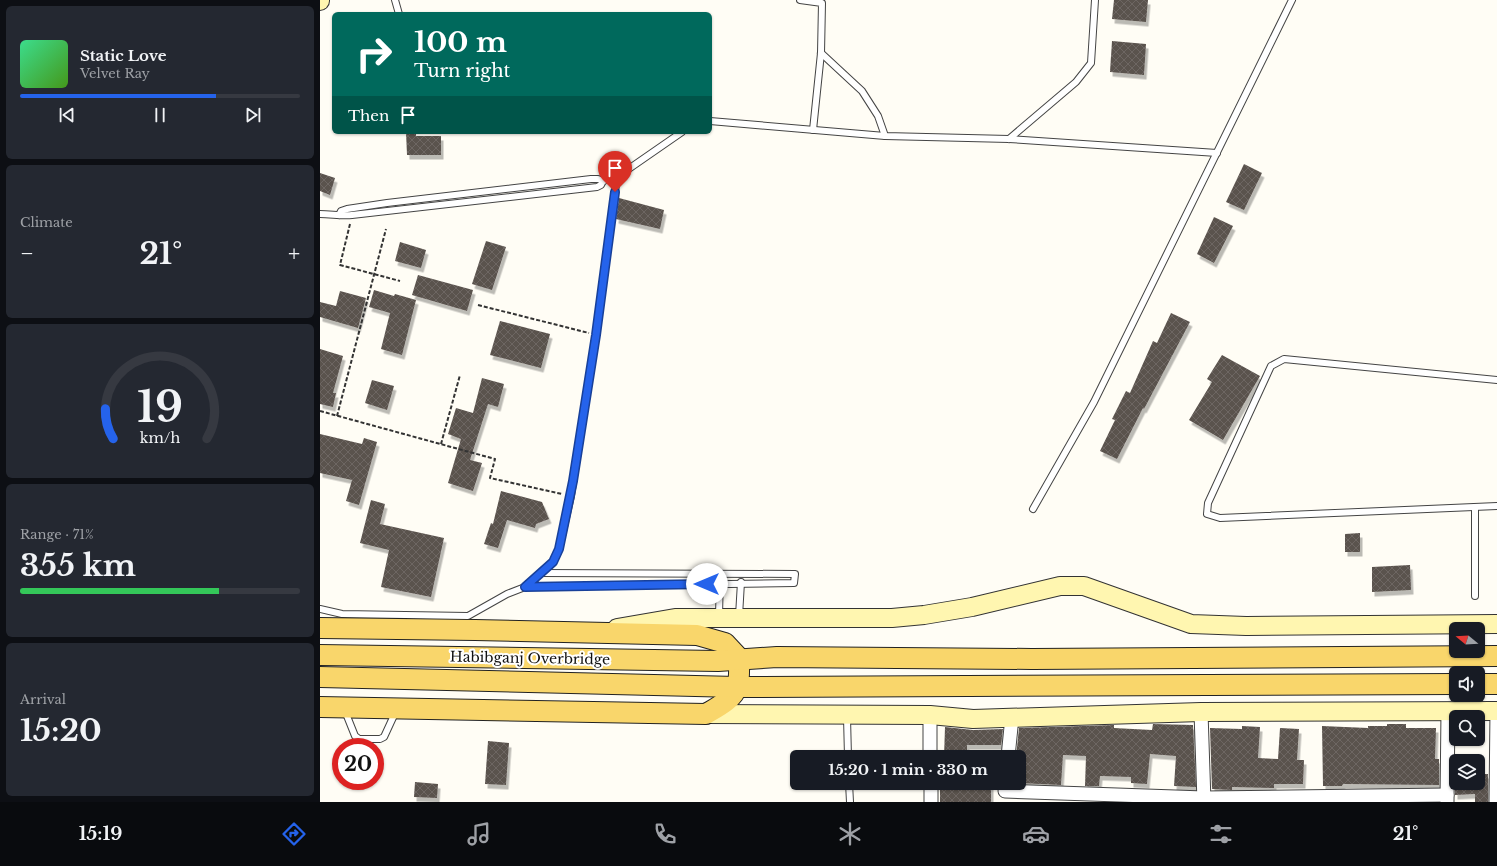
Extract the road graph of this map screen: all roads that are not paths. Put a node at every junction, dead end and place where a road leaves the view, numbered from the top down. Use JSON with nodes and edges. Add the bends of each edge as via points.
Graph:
{"nodes":[{"id":1,"x":395,"y":0,"type":"edge"},
{"id":2,"x":800,"y":0,"type":"edge"},
{"id":3,"x":1095,"y":0,"type":"edge"},
{"id":4,"x":1292,"y":0,"type":"edge"},
{"id":5,"x":398,"y":12,"type":"edge"},
{"id":6,"x":821,"y":53,"type":"junction"},
{"id":7,"x":712,"y":122,"type":"edge"},
{"id":8,"x":813,"y":130,"type":"junction"},
{"id":9,"x":679,"y":134,"type":"edge"},
{"id":10,"x":885,"y":136,"type":"junction"},
{"id":11,"x":1009,"y":139,"type":"junction"},
{"id":12,"x":1217,"y":153,"type":"junction"},
{"id":13,"x":617,"y":177,"type":"junction"},
{"id":14,"x":603,"y":181,"type":"junction"},
{"id":15,"x":320,"y":214,"type":"edge"},
{"id":16,"x":338,"y":214,"type":"junction"},
{"id":17,"x":1497,"y":380,"type":"edge"},
{"id":18,"x":1497,"y":506,"type":"edge"},
{"id":19,"x":1475,"y":507,"type":"junction"},
{"id":20,"x":1033,"y":509,"type":"dead end"},
{"id":21,"x":542,"y":573,"type":"junction"},
{"id":22,"x":720,"y":574,"type":"junction"},
{"id":23,"x":742,"y":574,"type":"junction"},
{"id":24,"x":720,"y":584,"type":"junction"},
{"id":25,"x":741,"y":584,"type":"junction"},
{"id":26,"x":525,"y":587,"type":"junction"},
{"id":27,"x":1475,"y":596,"type":"dead end"},
{"id":28,"x":320,"y":609,"type":"edge"},
{"id":29,"x":719,"y":618,"type":"junction"},
{"id":30,"x":739,"y":619,"type":"junction"},
{"id":31,"x":1497,"y":624,"type":"edge"},
{"id":32,"x":320,"y":628,"type":"edge"},
{"id":33,"x":586,"y":632,"type":"junction"},
{"id":34,"x":320,"y":655,"type":"edge"},
{"id":35,"x":1497,"y":656,"type":"edge"},
{"id":36,"x":739,"y":658,"type":"junction"},
{"id":37,"x":320,"y":676,"type":"edge"},
{"id":38,"x":1449,"y":684,"type":"edge"},
{"id":39,"x":1485,"y":684,"type":"edge"},
{"id":40,"x":1497,"y":684,"type":"edge"},
{"id":41,"x":737,"y":688,"type":"junction"},
{"id":42,"x":320,"y":707,"type":"edge"},
{"id":43,"x":344,"y":708,"type":"junction"},
{"id":44,"x":396,"y":710,"type":"junction"},
{"id":45,"x":1497,"y":711,"type":"edge"},
{"id":46,"x":1201,"y":712,"type":"junction"},
{"id":47,"x":1448,"y":712,"type":"junction"},
{"id":48,"x":706,"y":714,"type":"junction"},
{"id":49,"x":847,"y":714,"type":"junction"},
{"id":50,"x":930,"y":715,"type":"junction"},
{"id":51,"x":1012,"y":717,"type":"junction"},
{"id":52,"x":848,"y":750,"type":"edge"},
{"id":53,"x":930,"y":750,"type":"edge"},
{"id":54,"x":1009,"y":750,"type":"edge"},
{"id":55,"x":849,"y":790,"type":"edge"},
{"id":56,"x":930,"y":790,"type":"edge"},
{"id":57,"x":1005,"y":792,"type":"edge"},
{"id":58,"x":1447,"y":799,"type":"edge"},
{"id":59,"x":1204,"y":800,"type":"edge"},
{"id":60,"x":850,"y":802,"type":"edge"},
{"id":61,"x":931,"y":802,"type":"edge"},
{"id":62,"x":1496,"y":802,"type":"edge"}],
"edges":[{"from":1,"to":5,"type":"lane"},
{"from":2,"to":6,"type":"lane","via":[[822,3]]},
{"from":3,"to":11,"type":"lane","via":[[1091,63],[1076,82]]},
{"from":4,"to":12,"type":"lane"},
{"from":6,"to":8,"type":"lane"},
{"from":6,"to":10,"type":"lane","via":[[862,92],[878,116]]},
{"from":7,"to":8,"type":"lane"},
{"from":8,"to":10,"type":"lane"},
{"from":9,"to":13,"type":"lane"},
{"from":10,"to":11,"type":"lane"},
{"from":11,"to":12,"type":"lane"},
{"from":12,"to":20,"type":"lane","via":[[1094,402]]},
{"from":13,"to":14,"type":"lane"},
{"from":13,"to":21,"type":"lane","via":[[571,496],[559,549],[553,562]]},
{"from":14,"to":16,"type":"lane","via":[[591,179],[388,203],[347,209]]},
{"from":14,"to":16,"type":"lane","via":[[598,187],[344,216]]},
{"from":15,"to":16,"type":"lane"},
{"from":17,"to":19,"type":"lane","via":[[1284,359],[1271,366],[1208,503],[1207,514],[1220,518]]},
{"from":18,"to":19,"type":"lane"},
{"from":19,"to":27,"type":"lane"},
{"from":21,"to":22,"type":"lane"},
{"from":21,"to":26,"type":"lane"},
{"from":22,"to":23,"type":"lane"},
{"from":22,"to":24,"type":"lane"},
{"from":23,"to":25,"type":"lane"},
{"from":23,"to":25,"type":"lane","via":[[795,574],[794,583]]},
{"from":24,"to":25,"type":"lane"},
{"from":24,"to":26,"type":"lane"},
{"from":24,"to":29,"type":"lane"},
{"from":25,"to":30,"type":"lane"},
{"from":26,"to":28,"type":"lane","via":[[468,616],[342,614]]},
{"from":29,"to":30,"type":"street"},
{"from":29,"to":33,"type":"street","via":[[676,618]]},
{"from":30,"to":31,"type":"street","via":[[924,616],[1060,586],[1084,586],[1191,624]]},
{"from":32,"to":33,"type":"main road"},
{"from":33,"to":36,"type":"main road","via":[[697,635],[725,643]]},
{"from":34,"to":36,"type":"main road","name":"Habibganj Overbridge","via":[[718,661]]},
{"from":35,"to":36,"type":"main road","name":"Habibganj Overbridge"},
{"from":36,"to":41,"type":"main road"},
{"from":37,"to":41,"type":"main road","name":"Habibganj Overbridge"},
{"from":38,"to":41,"type":"main road","name":"Habibganj Overbridge"},
{"from":39,"to":40,"type":"main road"},
{"from":41,"to":48,"type":"main road","via":[[723,704]]},
{"from":42,"to":43,"type":"main road"},
{"from":43,"to":44,"type":"main road"},
{"from":43,"to":44,"type":"lane","via":[[358,739],[384,737]]},
{"from":44,"to":48,"type":"main road"},
{"from":45,"to":47,"type":"street"},
{"from":45,"to":62,"type":"street"},
{"from":46,"to":47,"type":"street"},
{"from":46,"to":51,"type":"street"},
{"from":46,"to":59,"type":"street"},
{"from":47,"to":58,"type":"street"},
{"from":48,"to":49,"type":"street"},
{"from":49,"to":50,"type":"street"},
{"from":49,"to":52,"type":"lane"},
{"from":50,"to":51,"type":"street","via":[[966,719]]},
{"from":50,"to":53,"type":"street"},
{"from":51,"to":54,"type":"street"},
{"from":55,"to":60,"type":"lane"},
{"from":56,"to":61,"type":"street"},
{"from":57,"to":59,"type":"street"},
{"from":58,"to":59,"type":"street"}]}
